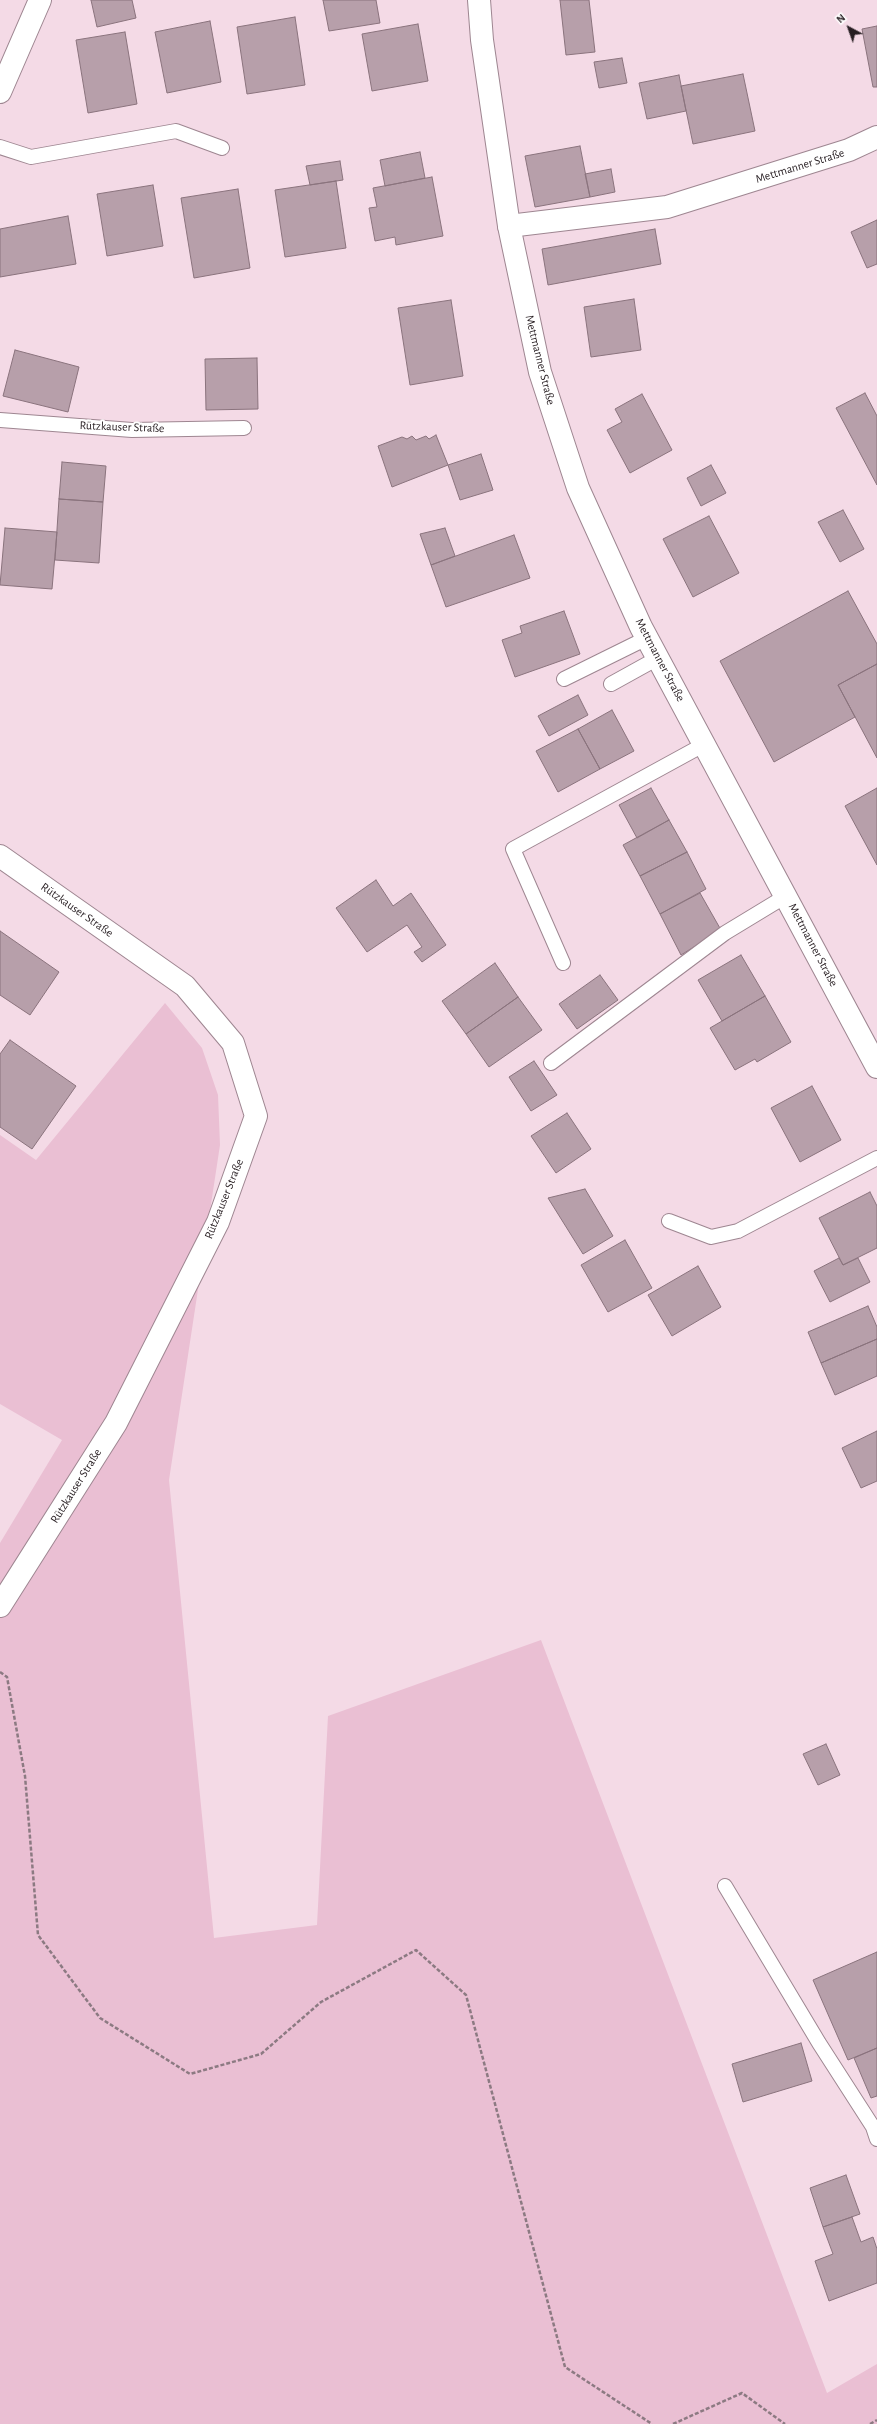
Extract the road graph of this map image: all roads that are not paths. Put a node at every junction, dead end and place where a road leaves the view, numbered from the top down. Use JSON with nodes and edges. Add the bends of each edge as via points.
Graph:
{"nodes":[{"id":1,"x":40,"y":0,"type":"edge"},
{"id":2,"x":479,"y":0,"type":"edge"},
{"id":3,"x":0,"y":92,"type":"edge"},
{"id":4,"x":877,"y":137,"type":"edge"},
{"id":5,"x":0,"y":147,"type":"edge"},
{"id":6,"x":222,"y":148,"type":"dead end"},
{"id":7,"x":509,"y":226,"type":"junction"},
{"id":8,"x":0,"y":420,"type":"edge"},
{"id":9,"x":244,"y":428,"type":"dead end"},
{"id":10,"x":647,"y":638,"type":"junction"},
{"id":11,"x":658,"y":658,"type":"junction"},
{"id":12,"x":564,"y":680,"type":"dead end"},
{"id":13,"x":611,"y":684,"type":"dead end"},
{"id":14,"x":705,"y":744,"type":"junction"},
{"id":15,"x":0,"y":856,"type":"edge"},
{"id":16,"x":786,"y":896,"type":"junction"},
{"id":17,"x":562,"y":963,"type":"dead end"},
{"id":18,"x":550,"y":1063,"type":"dead end"},
{"id":19,"x":877,"y":1067,"type":"edge"},
{"id":20,"x":877,"y":1158,"type":"edge"},
{"id":21,"x":669,"y":1221,"type":"dead end"},
{"id":22,"x":0,"y":1606,"type":"edge"},
{"id":23,"x":725,"y":1886,"type":"dead end"},
{"id":24,"x":877,"y":2139,"type":"edge"}],
"edges":[{"from":1,"to":3,"type":"street"},
{"from":2,"to":7,"type":"street","name":"Mettmanner Straße","via":[[482,40]]},
{"from":4,"to":7,"type":"street","name":"Mettmanner Straße","via":[[849,150],[667,207]]},
{"from":5,"to":6,"type":"lane","via":[[31,157],[176,131]]},
{"from":7,"to":10,"type":"street","name":"Mettmanner Straße","via":[[540,372],[578,488]]},
{"from":8,"to":9,"type":"lane","name":"Rützkauser Straße","via":[[132,430]]},
{"from":10,"to":11,"type":"street","name":"Mettmanner Straße"},
{"from":10,"to":12,"type":"lane"},
{"from":11,"to":13,"type":"lane"},
{"from":11,"to":14,"type":"street","name":"Mettmanner Straße"},
{"from":14,"to":16,"type":"street","name":"Mettmanner Straße"},
{"from":14,"to":17,"type":"lane","via":[[513,849]]},
{"from":15,"to":22,"type":"street","name":"Rützkauser Straße","via":[[185,986],[233,1043],[256,1116],[218,1222],[116,1423]]},
{"from":16,"to":18,"type":"lane","via":[[725,932]]},
{"from":16,"to":19,"type":"street","name":"Mettmanner Straße"},
{"from":20,"to":21,"type":"lane","via":[[738,1231],[711,1237]]},
{"from":23,"to":24,"type":"lane","via":[[819,2043],[873,2127]]}]}
